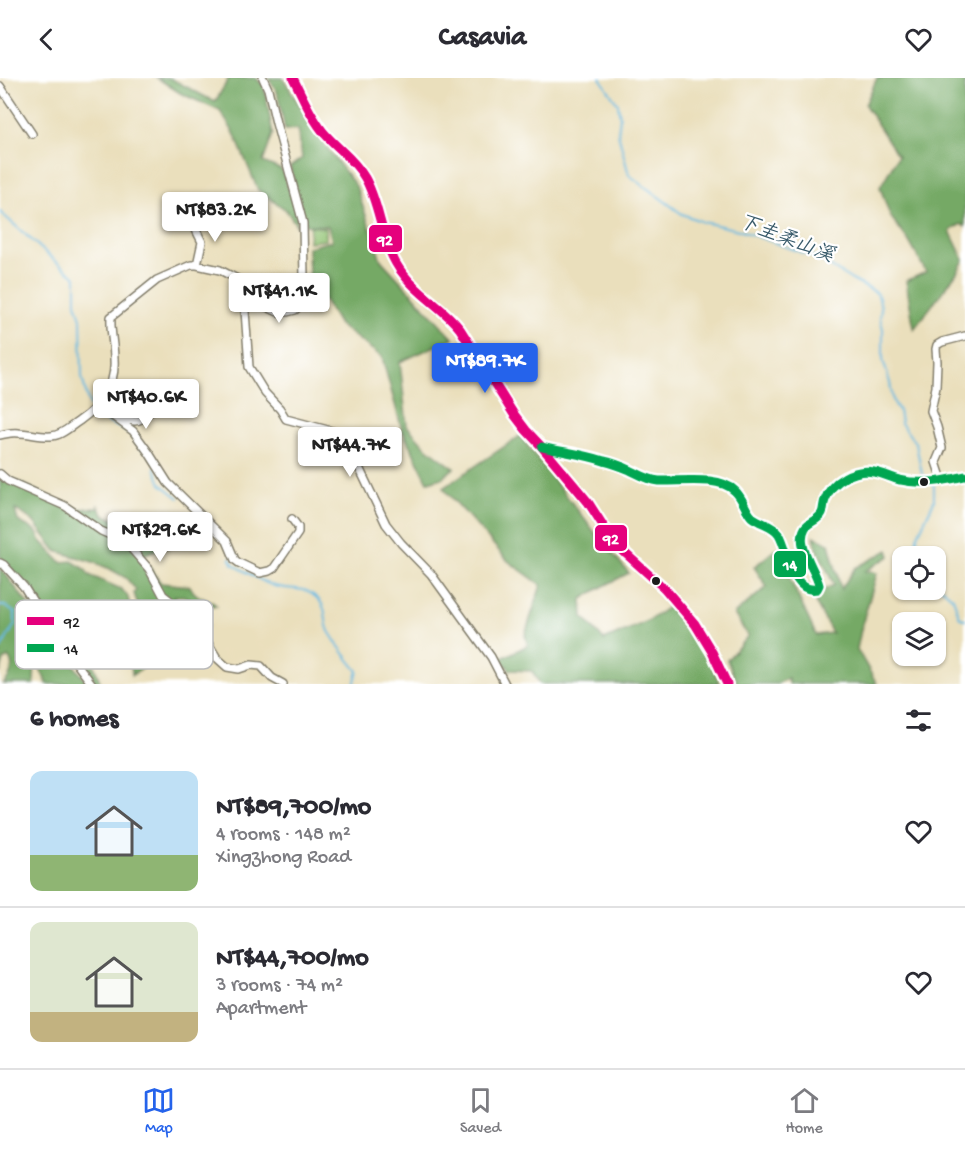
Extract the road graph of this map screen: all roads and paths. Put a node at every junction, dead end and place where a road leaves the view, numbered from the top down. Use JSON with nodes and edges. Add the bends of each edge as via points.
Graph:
{"nodes":[{"id":1,"x":262,"y":78,"type":"edge"},
{"id":2,"x":293,"y":78,"type":"edge"},
{"id":3,"x":0,"y":86,"type":"edge"},
{"id":4,"x":32,"y":134,"type":"dead end"},
{"id":5,"x":194,"y":226,"type":"dead end"},
{"id":6,"x":197,"y":265,"type":"junction"},
{"id":7,"x":243,"y":282,"type":"junction"},
{"id":8,"x":965,"y":336,"type":"edge"},
{"id":9,"x":161,"y":393,"type":"dead end"},
{"id":10,"x":99,"y":405,"type":"junction"},
{"id":11,"x":107,"y":412,"type":"junction"},
{"id":12,"x":0,"y":435,"type":"edge"},
{"id":13,"x":542,"y":447,"type":"junction"},
{"id":14,"x":0,"y":474,"type":"edge"},
{"id":15,"x":965,"y":476,"type":"edge"},
{"id":16,"x":939,"y":480,"type":"junction"},
{"id":17,"x":292,"y":519,"type":"dead end"},
{"id":18,"x":0,"y":563,"type":"edge"},
{"id":19,"x":32,"y":600,"type":"edge"},
{"id":20,"x":170,"y":600,"type":"edge"},
{"id":21,"x":213,"y":651,"type":"edge"},
{"id":22,"x":80,"y":669,"type":"edge"},
{"id":23,"x":92,"y":684,"type":"edge"},
{"id":24,"x":283,"y":684,"type":"edge"},
{"id":25,"x":505,"y":684,"type":"edge"},
{"id":26,"x":727,"y":684,"type":"edge"}],
"edges":[{"from":1,"to":7,"type":"street","via":[[303,223],[304,295],[295,310],[278,312],[267,307]]},
{"from":2,"to":13,"type":"street","via":[[324,133],[364,176],[386,243],[403,274],[452,319],[513,413]]},
{"from":3,"to":4,"type":"street"},
{"from":5,"to":6,"type":"street","via":[[202,242]]},
{"from":6,"to":7,"type":"street","via":[[220,270]]},
{"from":6,"to":10,"type":"street","via":[[157,280],[111,317],[114,373]]},
{"from":7,"to":25,"type":"street","via":[[249,367],[265,393],[286,419],[343,435],[386,524],[431,574],[491,657]]},
{"from":8,"to":16,"type":"street","via":[[942,342],[936,350],[932,411],[942,448],[936,462]]},
{"from":9,"to":11,"type":"street","via":[[141,419],[135,421]]},
{"from":10,"to":11,"type":"street"},
{"from":10,"to":12,"type":"street","via":[[60,434]]},
{"from":11,"to":17,"type":"street","via":[[132,431],[168,483],[227,541],[239,563],[260,573],[274,568],[298,533]]},
{"from":13,"to":16,"type":"street","via":[[599,459],[658,481],[705,481],[728,486],[751,516],[775,529],[799,582],[811,590],[819,585],[806,557],[802,535],[818,519],[825,498],[838,482],[866,471],[901,481]]},
{"from":13,"to":26,"type":"street","via":[[588,502],[615,544],[665,589],[695,624]]},
{"from":14,"to":20,"type":"street","via":[[8,482],[65,506],[128,545]]},
{"from":15,"to":16,"type":"street"},
{"from":18,"to":19,"type":"street"},
{"from":21,"to":24,"type":"street","via":[[227,667],[261,666]]},
{"from":22,"to":23,"type":"street"}]}
